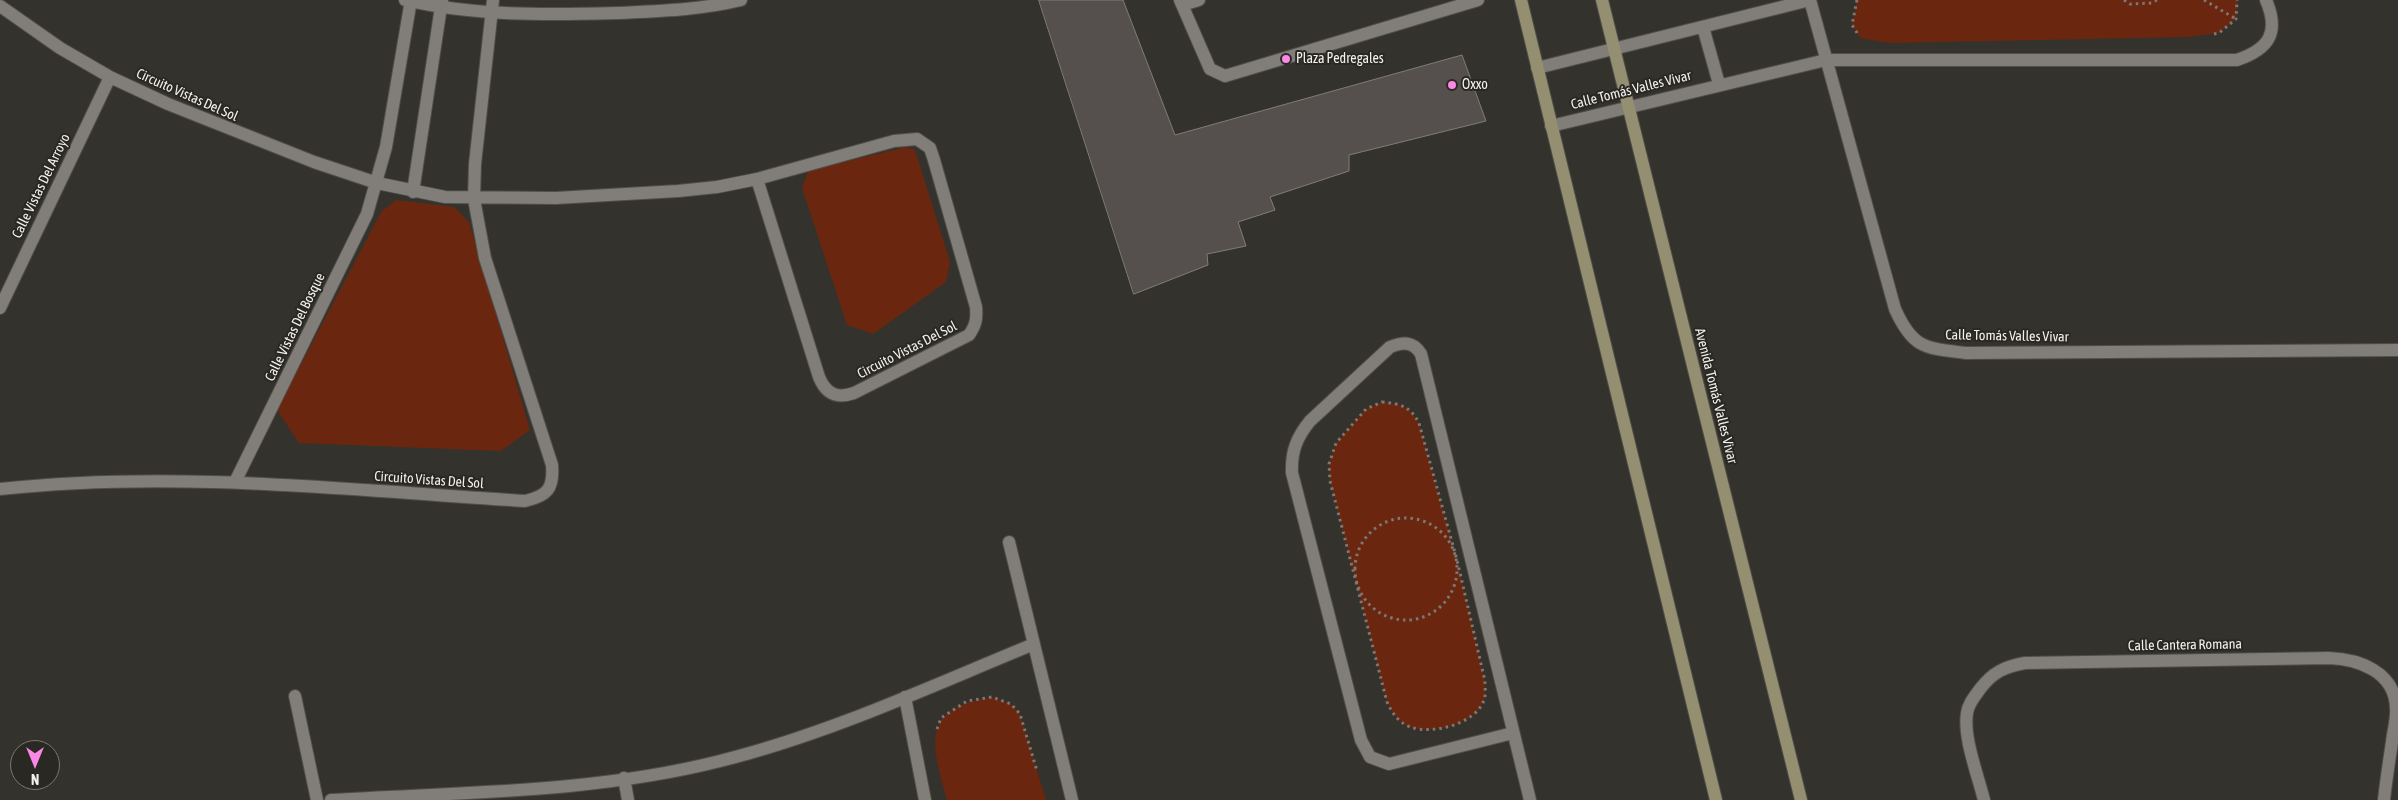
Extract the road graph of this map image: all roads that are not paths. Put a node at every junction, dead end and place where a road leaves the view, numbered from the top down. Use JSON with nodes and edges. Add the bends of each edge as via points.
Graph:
{"nodes":[{"id":1,"x":409,"y":0,"type":"edge"},
{"id":2,"x":741,"y":0,"type":"edge"},
{"id":3,"x":1199,"y":0,"type":"edge"},
{"id":4,"x":1521,"y":0,"type":"edge"},
{"id":5,"x":1602,"y":0,"type":"edge"},
{"id":6,"x":1810,"y":0,"type":"edge"},
{"id":7,"x":2266,"y":0,"type":"edge"},
{"id":8,"x":1469,"y":1,"type":"edge"},
{"id":9,"x":442,"y":3,"type":"edge"},
{"id":10,"x":1181,"y":3,"type":"edge"},
{"id":11,"x":0,"y":6,"type":"edge"},
{"id":12,"x":493,"y":6,"type":"edge"},
{"id":13,"x":1703,"y":27,"type":"junction"},
{"id":14,"x":1614,"y":50,"type":"junction"},
{"id":15,"x":1826,"y":60,"type":"junction"},
{"id":16,"x":1537,"y":68,"type":"junction"},
{"id":17,"x":110,"y":78,"type":"junction"},
{"id":18,"x":1718,"y":84,"type":"junction"},
{"id":19,"x":1628,"y":106,"type":"junction"},
{"id":20,"x":1551,"y":126,"type":"junction"},
{"id":21,"x":757,"y":179,"type":"junction"},
{"id":22,"x":377,"y":183,"type":"junction"},
{"id":23,"x":413,"y":192,"type":"junction"},
{"id":24,"x":474,"y":199,"type":"junction"},
{"id":25,"x":0,"y":308,"type":"edge"},
{"id":26,"x":2398,"y":350,"type":"edge"},
{"id":27,"x":234,"y":482,"type":"junction"},
{"id":28,"x":0,"y":489,"type":"edge"},
{"id":29,"x":1009,"y":542,"type":"dead end"},
{"id":30,"x":1034,"y":644,"type":"junction"},
{"id":31,"x":295,"y":696,"type":"dead end"},
{"id":32,"x":905,"y":697,"type":"junction"},
{"id":33,"x":1513,"y":733,"type":"junction"},
{"id":34,"x":624,"y":778,"type":"junction"},
{"id":35,"x":317,"y":800,"type":"edge"},
{"id":36,"x":331,"y":800,"type":"edge"},
{"id":37,"x":628,"y":800,"type":"edge"},
{"id":38,"x":925,"y":800,"type":"edge"},
{"id":39,"x":1072,"y":800,"type":"edge"},
{"id":40,"x":1530,"y":800,"type":"edge"},
{"id":41,"x":1716,"y":800,"type":"edge"},
{"id":42,"x":1801,"y":800,"type":"edge"},
{"id":43,"x":1984,"y":800,"type":"edge"},
{"id":44,"x":2384,"y":800,"type":"edge"}],
"edges":[{"from":1,"to":9,"type":"street"},
{"from":1,"to":22,"type":"street","via":[[396,96]]},
{"from":2,"to":12,"type":"street","via":[[677,11],[558,15]]},
{"from":3,"to":10,"type":"street"},
{"from":4,"to":16,"type":"main road"},
{"from":5,"to":14,"type":"main road","name":"Avenida Tomás Valles Vivar"},
{"from":6,"to":13,"type":"street","name":"Calle Tomás Valles Vivar"},
{"from":6,"to":15,"type":"street","name":"Calle Tomás Valles Vivar"},
{"from":7,"to":15,"type":"street","name":"Calle Tomás Valles Vivar","via":[[2272,15],[2272,30],[2266,44],[2254,54],[2237,60]]},
{"from":8,"to":10,"type":"street","via":[[1225,76],[1217,75],[1206,64]]},
{"from":9,"to":12,"type":"street"},
{"from":9,"to":23,"type":"street"},
{"from":11,"to":17,"type":"street","name":"Circuito Vistas Del Sol"},
{"from":12,"to":24,"type":"street","name":"Circuito Vistas Del Sol"},
{"from":13,"to":14,"type":"street","name":"Calle Tomás Valles Vivar"},
{"from":13,"to":18,"type":"street"},
{"from":14,"to":16,"type":"street","name":"Calle Tomás Valles Vivar"},
{"from":14,"to":19,"type":"main road","name":"Avenida Tomás Valles Vivar"},
{"from":15,"to":18,"type":"street","name":"Calle Tomás Valles Vivar"},
{"from":15,"to":26,"type":"street","name":"Calle Tomás Valles Vivar","via":[[1895,309],[1903,328],[1917,344],[1966,353]]},
{"from":16,"to":20,"type":"main road"},
{"from":17,"to":22,"type":"street","name":"Circuito Vistas Del Sol","via":[[238,134]]},
{"from":17,"to":25,"type":"street","name":"Calle Vistas Del Arroyo"},
{"from":18,"to":19,"type":"street","name":"Calle Tomás Valles Vivar"},
{"from":19,"to":20,"type":"street","name":"Calle Tomás Valles Vivar"},
{"from":19,"to":42,"type":"main road","name":"Avenida Tomás Valles Vivar"},
{"from":20,"to":41,"type":"main road"},
{"from":21,"to":21,"type":"street","name":"Circuito Vistas Del Sol","via":[[894,141],[917,139],[925,143],[934,160],[976,307],[975,327],[970,335],[854,393],[832,395],[823,388],[819,377]]},
{"from":21,"to":24,"type":"street","name":"Circuito Vistas Del Sol","via":[[669,192]]},
{"from":22,"to":23,"type":"street","name":"Circuito Vistas Del Sol"},
{"from":22,"to":27,"type":"street","name":"Calle Vistas Del Bosque","via":[[367,214]]},
{"from":23,"to":24,"type":"street","name":"Circuito Vistas Del Sol"},
{"from":24,"to":27,"type":"street","name":"Circuito Vistas Del Sol","via":[[485,258],[552,465],[550,489],[540,498],[525,501]]},
{"from":27,"to":28,"type":"street","name":"Circuito Vistas Del Sol","via":[[99,482]]},
{"from":29,"to":30,"type":"street"},
{"from":30,"to":32,"type":"street"},
{"from":30,"to":39,"type":"street"},
{"from":31,"to":35,"type":"street"},
{"from":32,"to":34,"type":"street","via":[[830,728],[769,748],[719,761]]},
{"from":32,"to":38,"type":"street"},
{"from":33,"to":33,"type":"street","via":[[1421,354],[1417,347],[1400,343],[1390,347],[1310,421],[1300,433],[1291,459],[1361,740],[1370,757],[1389,764]]},
{"from":33,"to":40,"type":"street"},
{"from":34,"to":36,"type":"street","via":[[538,788]]},
{"from":34,"to":37,"type":"street"},
{"from":43,"to":44,"type":"street","name":"Calle Cantera Romana","via":[[1967,732],[1967,712],[1988,678],[2004,667],[2025,663],[2329,658],[2350,659],[2371,668],[2385,678],[2392,692],[2396,708]]}]}
